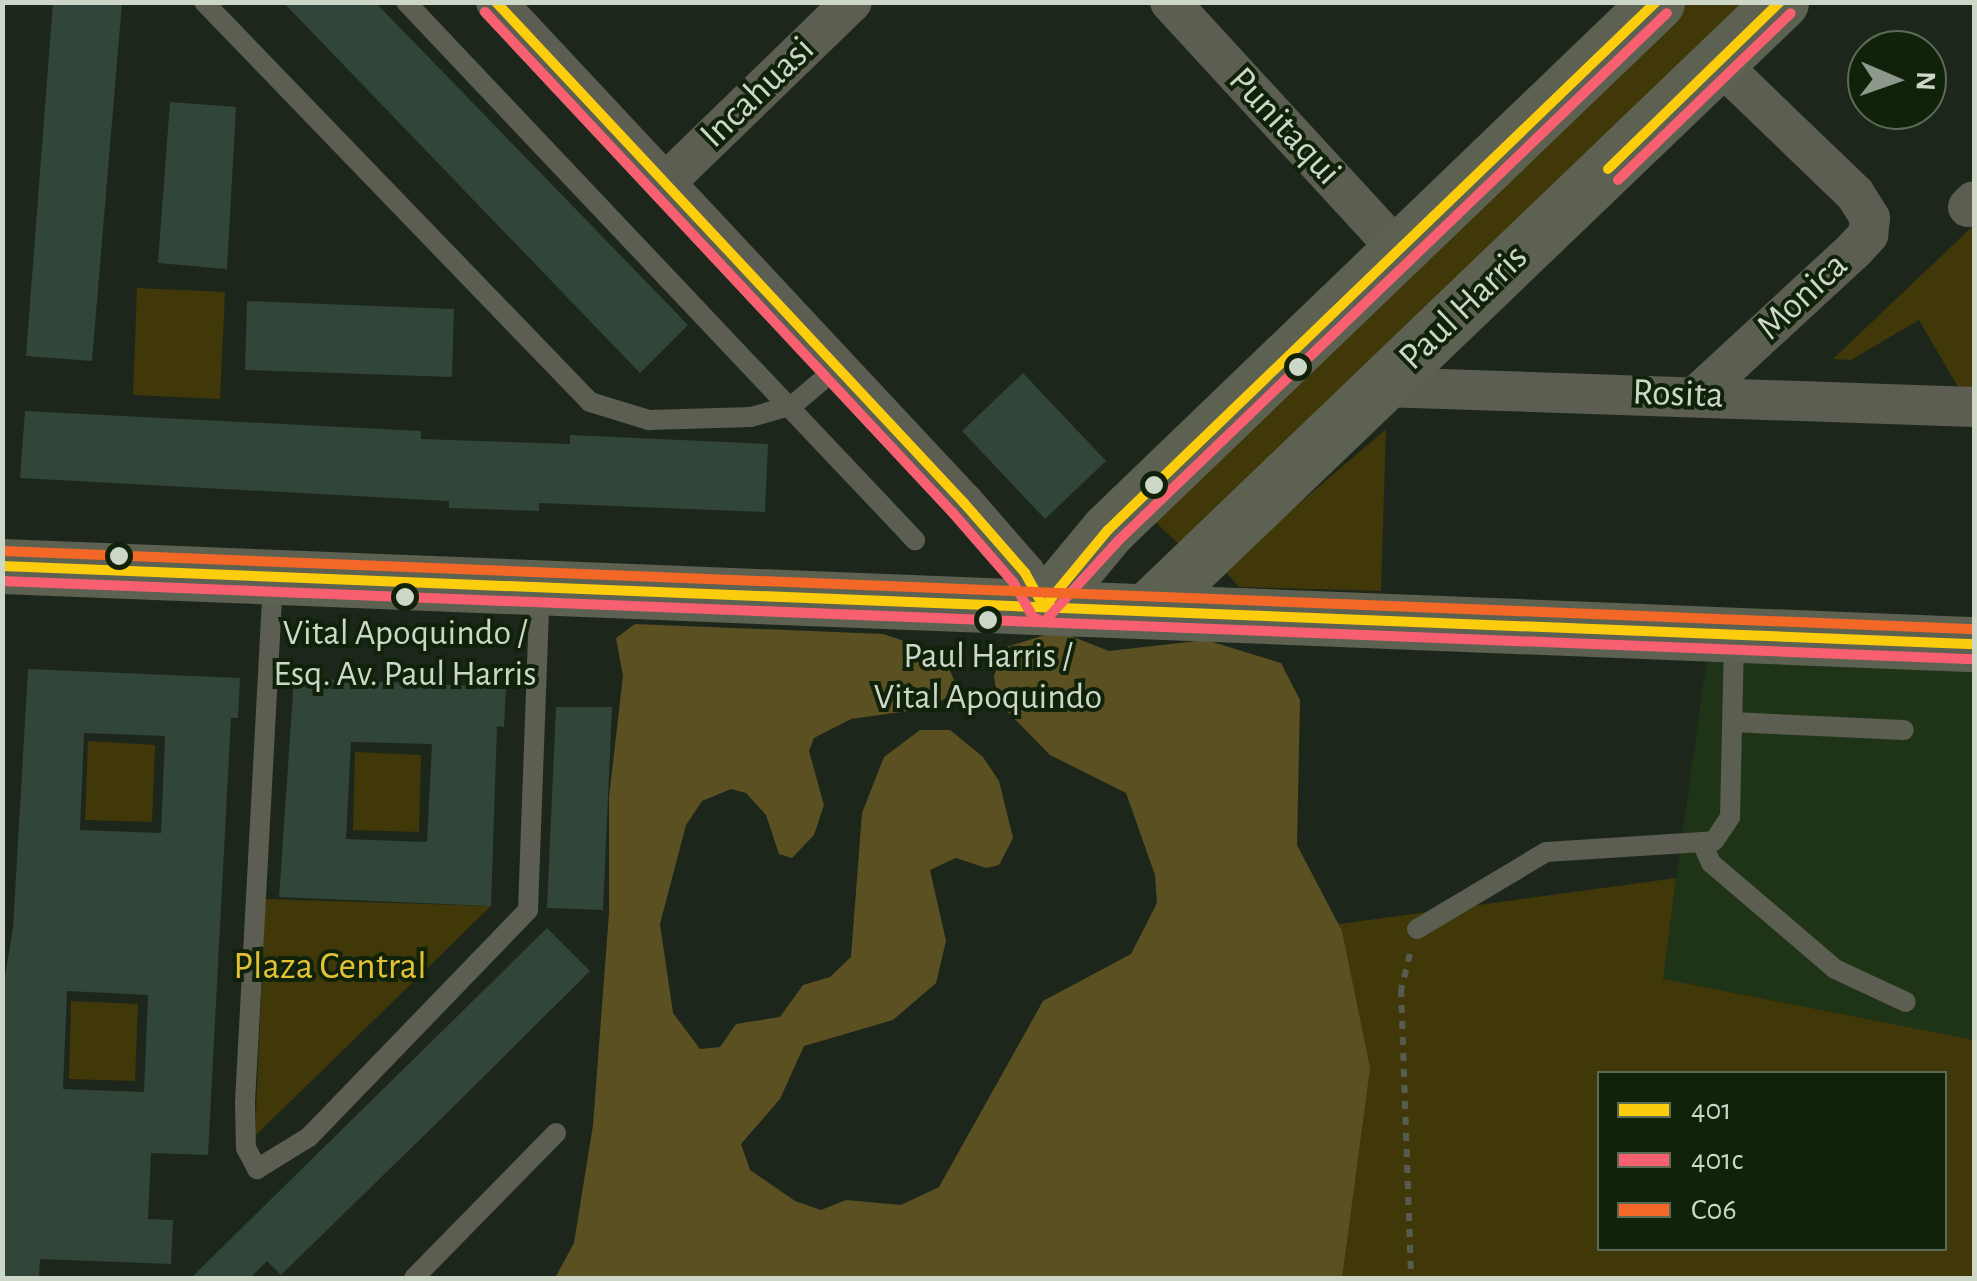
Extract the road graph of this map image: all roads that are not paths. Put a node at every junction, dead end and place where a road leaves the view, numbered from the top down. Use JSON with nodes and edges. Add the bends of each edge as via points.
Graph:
{"nodes":[{"id":1,"x":204,"y":2,"type":"edge"},
{"id":2,"x":406,"y":2,"type":"edge"},
{"id":3,"x":496,"y":2,"type":"edge"},
{"id":4,"x":852,"y":2,"type":"edge"},
{"id":5,"x":1170,"y":2,"type":"edge"},
{"id":6,"x":1781,"y":2,"type":"edge"},
{"id":7,"x":1635,"y":10,"type":"edge"},
{"id":8,"x":1718,"y":62,"type":"junction"},
{"id":9,"x":664,"y":183,"type":"junction"},
{"id":10,"x":1399,"y":251,"type":"junction"},
{"id":11,"x":838,"y":367,"type":"junction"},
{"id":12,"x":1382,"y":388,"type":"junction"},
{"id":13,"x":1697,"y":395,"type":"junction"},
{"id":14,"x":792,"y":405,"type":"junction"},
{"id":15,"x":1974,"y":407,"type":"edge"},
{"id":16,"x":915,"y":540,"type":"dead end"},
{"id":17,"x":2,"y":566,"type":"edge"},
{"id":18,"x":273,"y":578,"type":"junction"},
{"id":19,"x":540,"y":588,"type":"junction"},
{"id":20,"x":1044,"y":607,"type":"junction"},
{"id":21,"x":1146,"y":611,"type":"junction"},
{"id":22,"x":1734,"y":635,"type":"junction"},
{"id":23,"x":1974,"y":644,"type":"edge"},
{"id":24,"x":1732,"y":722,"type":"junction"},
{"id":25,"x":1904,"y":730,"type":"dead end"},
{"id":26,"x":1703,"y":845,"type":"junction"},
{"id":27,"x":1417,"y":928,"type":"road end"},
{"id":28,"x":1906,"y":1002,"type":"dead end"},
{"id":29,"x":556,"y":1133,"type":"dead end"},
{"id":30,"x":414,"y":1278,"type":"edge"}],
"edges":[{"from":1,"to":14,"type":"lane","via":[[590,402],[649,420],[750,417]]},
{"from":2,"to":14,"type":"lane"},
{"from":3,"to":9,"type":"street"},
{"from":4,"to":9,"type":"street","name":"Incahuasi"},
{"from":5,"to":10,"type":"street","name":"Punitaqui"},
{"from":6,"to":8,"type":"street","name":"Paul Harris"},
{"from":7,"to":10,"type":"street"},
{"from":8,"to":12,"type":"street","name":"Paul Harris"},
{"from":8,"to":13,"type":"street","name":"Monica","via":[[1854,194],[1870,218],[1868,234],[1854,250]]},
{"from":9,"to":11,"type":"street"},
{"from":10,"to":20,"type":"street","via":[[1108,530]]},
{"from":11,"to":14,"type":"lane"},
{"from":11,"to":20,"type":"street","via":[[1006,549]]},
{"from":12,"to":13,"type":"street","name":"Rosita"},
{"from":12,"to":21,"type":"street","name":"Paul Harris"},
{"from":13,"to":15,"type":"street","name":"Rosita"},
{"from":14,"to":16,"type":"lane"},
{"from":17,"to":18,"type":"street"},
{"from":18,"to":19,"type":"street"},
{"from":18,"to":19,"type":"lane","via":[[246,1102],[246,1148],[258,1170],[309,1137],[528,910]]},
{"from":19,"to":20,"type":"street"},
{"from":20,"to":21,"type":"street"},
{"from":21,"to":22,"type":"street"},
{"from":22,"to":23,"type":"street"},
{"from":22,"to":24,"type":"lane"},
{"from":24,"to":25,"type":"lane"},
{"from":24,"to":26,"type":"lane","via":[[1730,818],[1727,829]]},
{"from":26,"to":27,"type":"lane","via":[[1546,852]]},
{"from":26,"to":28,"type":"lane","via":[[1711,863],[1835,969]]},
{"from":29,"to":30,"type":"lane"}]}
